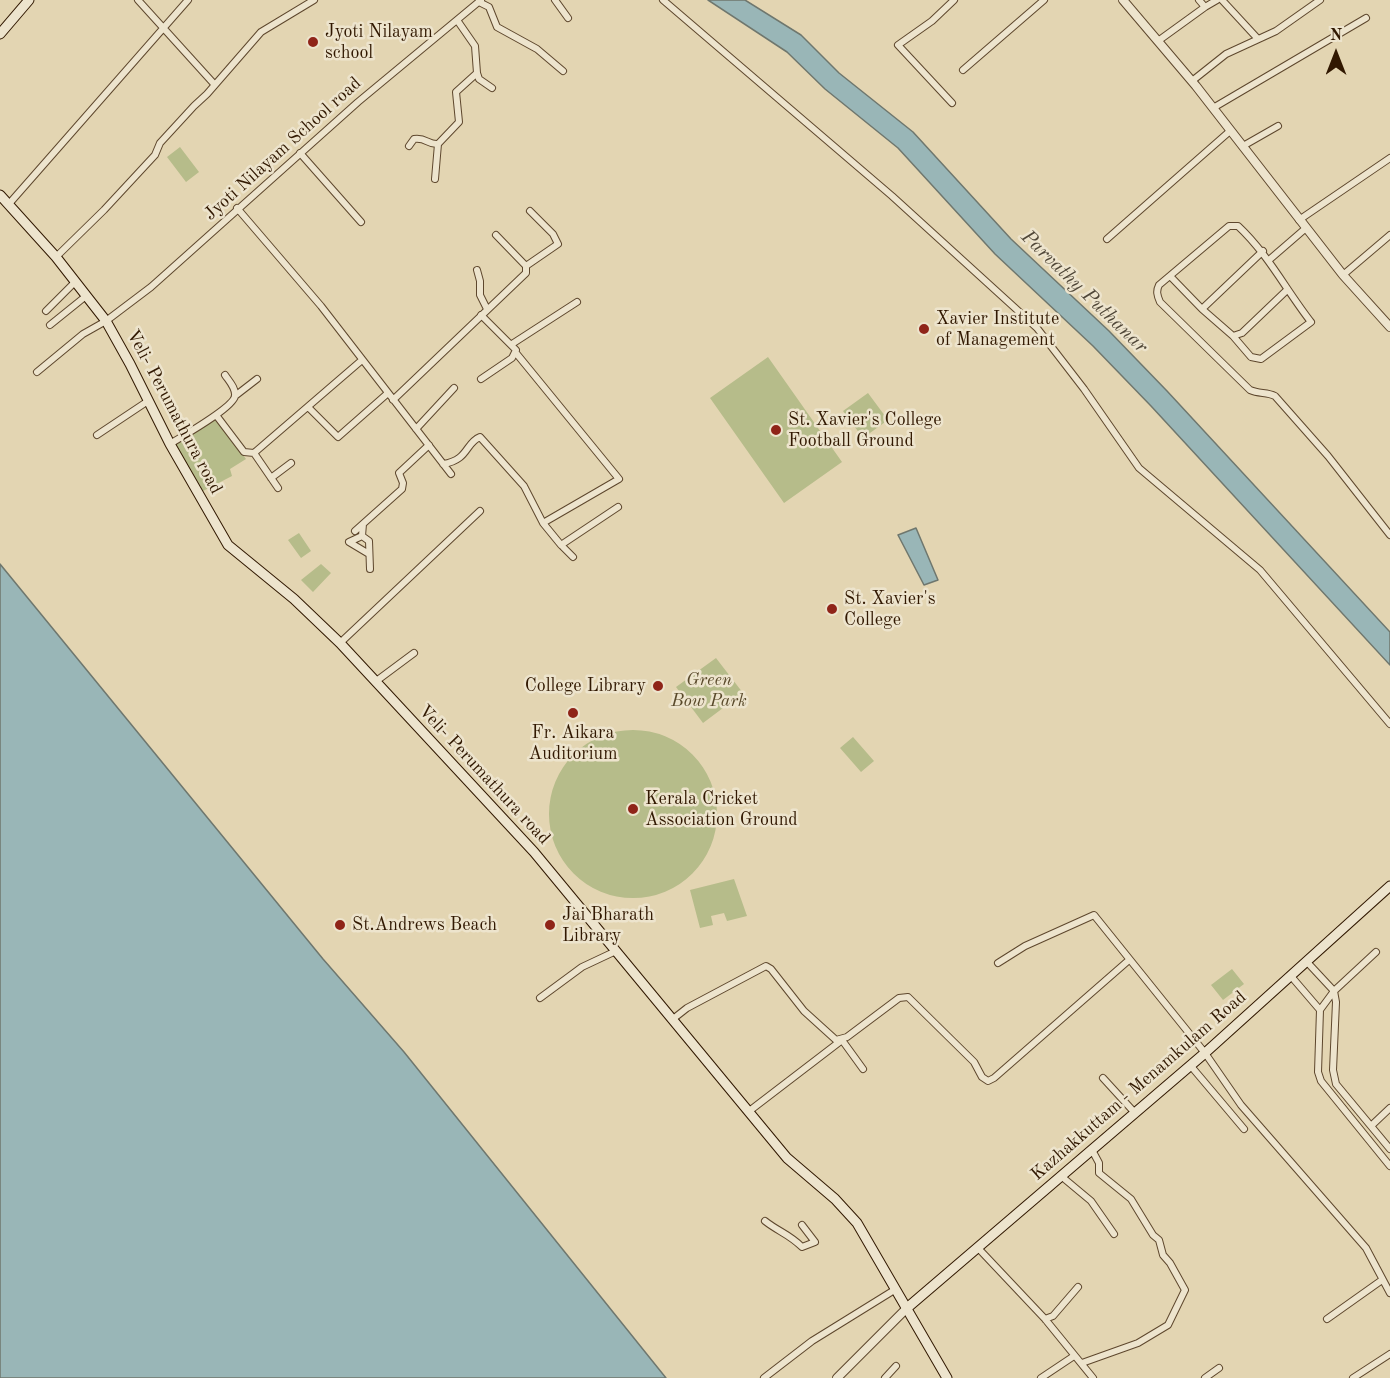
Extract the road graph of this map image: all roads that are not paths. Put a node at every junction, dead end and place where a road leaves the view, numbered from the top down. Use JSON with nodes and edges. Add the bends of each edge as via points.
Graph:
{"nodes":[{"id":1,"x":29,"y":0,"type":"edge"},
{"id":2,"x":138,"y":0,"type":"edge"},
{"id":3,"x":188,"y":0,"type":"edge"},
{"id":4,"x":314,"y":0,"type":"edge"},
{"id":5,"x":555,"y":0,"type":"edge"},
{"id":6,"x":663,"y":0,"type":"edge"},
{"id":7,"x":954,"y":0,"type":"edge"},
{"id":8,"x":1044,"y":0,"type":"edge"},
{"id":9,"x":1124,"y":0,"type":"edge"},
{"id":10,"x":1199,"y":0,"type":"edge"},
{"id":11,"x":1217,"y":0,"type":"edge"},
{"id":12,"x":1222,"y":0,"type":"edge"},
{"id":13,"x":1320,"y":0,"type":"edge"},
{"id":14,"x":480,"y":1,"type":"edge"},
{"id":15,"x":1205,"y":7,"type":"junction"},
{"id":16,"x":568,"y":18,"type":"dead end"},
{"id":17,"x":1366,"y":18,"type":"dead end"},
{"id":18,"x":457,"y":20,"type":"junction"},
{"id":19,"x":164,"y":28,"type":"junction"},
{"id":20,"x":0,"y":34,"type":"edge"},
{"id":21,"x":1258,"y":39,"type":"junction"},
{"id":22,"x":1158,"y":41,"type":"junction"},
{"id":23,"x":963,"y":70,"type":"dead end"},
{"id":24,"x":563,"y":71,"type":"dead end"},
{"id":25,"x":477,"y":73,"type":"junction"},
{"id":26,"x":1192,"y":81,"type":"junction"},
{"id":27,"x":215,"y":85,"type":"junction"},
{"id":28,"x":492,"y":88,"type":"dead end"},
{"id":29,"x":952,"y":103,"type":"dead end"},
{"id":30,"x":1213,"y":108,"type":"junction"},
{"id":31,"x":1278,"y":126,"type":"dead end"},
{"id":32,"x":1230,"y":131,"type":"junction"},
{"id":33,"x":438,"y":144,"type":"junction"},
{"id":34,"x":409,"y":146,"type":"dead end"},
{"id":35,"x":1243,"y":146,"type":"junction"},
{"id":36,"x":300,"y":153,"type":"junction"},
{"id":37,"x":1390,"y":159,"type":"edge"},
{"id":38,"x":435,"y":179,"type":"dead end"},
{"id":39,"x":0,"y":195,"type":"edge"},
{"id":40,"x":8,"y":205,"type":"junction"},
{"id":41,"x":237,"y":208,"type":"junction"},
{"id":42,"x":530,"y":211,"type":"dead end"},
{"id":43,"x":1299,"y":220,"type":"junction"},
{"id":44,"x":361,"y":222,"type":"dead end"},
{"id":45,"x":1306,"y":228,"type":"junction"},
{"id":46,"x":496,"y":235,"type":"dead end"},
{"id":47,"x":1390,"y":235,"type":"edge"},
{"id":48,"x":1107,"y":239,"type":"dead end"},
{"id":49,"x":1263,"y":251,"type":"junction"},
{"id":50,"x":56,"y":257,"type":"junction"},
{"id":51,"x":1269,"y":260,"type":"junction"},
{"id":52,"x":526,"y":266,"type":"junction"},
{"id":53,"x":477,"y":270,"type":"dead end"},
{"id":54,"x":1343,"y":275,"type":"junction"},
{"id":55,"x":1170,"y":276,"type":"junction"},
{"id":56,"x":75,"y":282,"type":"junction"},
{"id":57,"x":1287,"y":291,"type":"junction"},
{"id":58,"x":86,"y":296,"type":"junction"},
{"id":59,"x":577,"y":302,"type":"dead end"},
{"id":60,"x":487,"y":309,"type":"junction"},
{"id":61,"x":1202,"y":309,"type":"junction"},
{"id":62,"x":46,"y":310,"type":"dead end"},
{"id":63,"x":481,"y":315,"type":"junction"},
{"id":64,"x":106,"y":321,"type":"junction"},
{"id":65,"x":50,"y":325,"type":"dead end"},
{"id":66,"x":1390,"y":327,"type":"edge"},
{"id":67,"x":1233,"y":336,"type":"junction"},
{"id":68,"x":512,"y":344,"type":"junction"},
{"id":69,"x":516,"y":353,"type":"junction"},
{"id":70,"x":362,"y":360,"type":"junction"},
{"id":71,"x":38,"y":372,"type":"dead end"},
{"id":72,"x":225,"y":375,"type":"dead end"},
{"id":73,"x":257,"y":379,"type":"dead end"},
{"id":74,"x":481,"y":379,"type":"dead end"},
{"id":75,"x":454,"y":388,"type":"dead end"},
{"id":76,"x":388,"y":393,"type":"junction"},
{"id":77,"x":235,"y":396,"type":"junction"},
{"id":78,"x":393,"y":400,"type":"junction"},
{"id":79,"x":148,"y":401,"type":"junction"},
{"id":80,"x":308,"y":408,"type":"junction"},
{"id":81,"x":216,"y":415,"type":"junction"},
{"id":82,"x":416,"y":429,"type":"junction"},
{"id":83,"x":97,"y":435,"type":"dead end"},
{"id":84,"x":170,"y":444,"type":"junction"},
{"id":85,"x":429,"y":445,"type":"junction"},
{"id":86,"x":254,"y":453,"type":"junction"},
{"id":87,"x":291,"y":463,"type":"dead end"},
{"id":88,"x":443,"y":464,"type":"junction"},
{"id":89,"x":451,"y":474,"type":"dead end"},
{"id":90,"x":271,"y":478,"type":"junction"},
{"id":91,"x":278,"y":488,"type":"dead end"},
{"id":92,"x":618,"y":507,"type":"dead end"},
{"id":93,"x":480,"y":511,"type":"dead end"},
{"id":94,"x":543,"y":523,"type":"junction"},
{"id":95,"x":363,"y":524,"type":"junction"},
{"id":96,"x":355,"y":531,"type":"dead end"},
{"id":97,"x":362,"y":536,"type":"junction"},
{"id":98,"x":1390,"y":536,"type":"edge"},
{"id":99,"x":561,"y":545,"type":"junction"},
{"id":100,"x":369,"y":554,"type":"junction"},
{"id":101,"x":573,"y":557,"type":"dead end"},
{"id":102,"x":370,"y":569,"type":"dead end"},
{"id":103,"x":339,"y":643,"type":"junction"},
{"id":104,"x":414,"y":653,"type":"dead end"},
{"id":105,"x":375,"y":682,"type":"junction"},
{"id":106,"x":1390,"y":724,"type":"edge"},
{"id":107,"x":1390,"y":886,"type":"edge"},
{"id":108,"x":616,"y":951,"type":"junction"},
{"id":109,"x":1376,"y":952,"type":"dead end"},
{"id":110,"x":1129,"y":960,"type":"junction"},
{"id":111,"x":1307,"y":962,"type":"junction"},
{"id":112,"x":998,"y":963,"type":"dead end"},
{"id":113,"x":1290,"y":975,"type":"junction"},
{"id":114,"x":1334,"y":991,"type":"junction"},
{"id":115,"x":540,"y":998,"type":"dead end"},
{"id":116,"x":1320,"y":1010,"type":"junction"},
{"id":117,"x":673,"y":1019,"type":"junction"},
{"id":118,"x":842,"y":1040,"type":"junction"},
{"id":119,"x":1205,"y":1053,"type":"junction"},
{"id":120,"x":1190,"y":1065,"type":"junction"},
{"id":121,"x":863,"y":1069,"type":"dead end"},
{"id":122,"x":1103,"y":1078,"type":"dead end"},
{"id":123,"x":1390,"y":1108,"type":"edge"},
{"id":124,"x":748,"y":1112,"type":"junction"},
{"id":125,"x":1135,"y":1113,"type":"junction"},
{"id":126,"x":1371,"y":1126,"type":"junction"},
{"id":127,"x":1244,"y":1130,"type":"dead end"},
{"id":128,"x":1389,"y":1147,"type":"edge"},
{"id":129,"x":1092,"y":1150,"type":"junction"},
{"id":130,"x":1379,"y":1153,"type":"junction"},
{"id":131,"x":1390,"y":1166,"type":"edge"},
{"id":132,"x":1061,"y":1176,"type":"junction"},
{"id":133,"x":765,"y":1221,"type":"dead end"},
{"id":134,"x":802,"y":1225,"type":"dead end"},
{"id":135,"x":1114,"y":1234,"type":"dead end"},
{"id":136,"x":978,"y":1248,"type":"junction"},
{"id":137,"x":1382,"y":1280,"type":"junction"},
{"id":138,"x":1078,"y":1287,"type":"dead end"},
{"id":139,"x":896,"y":1289,"type":"junction"},
{"id":140,"x":1390,"y":1293,"type":"edge"},
{"id":141,"x":907,"y":1308,"type":"junction"},
{"id":142,"x":1045,"y":1319,"type":"junction"},
{"id":143,"x":1327,"y":1319,"type":"dead end"},
{"id":144,"x":1390,"y":1354,"type":"edge"},
{"id":145,"x":1074,"y":1356,"type":"junction"},
{"id":146,"x":1082,"y":1362,"type":"junction"},
{"id":147,"x":896,"y":1366,"type":"dead end"},
{"id":148,"x":1218,"y":1368,"type":"dead end"},
{"id":149,"x":764,"y":1378,"type":"edge"},
{"id":150,"x":837,"y":1378,"type":"edge"},
{"id":151,"x":885,"y":1378,"type":"edge"},
{"id":152,"x":947,"y":1378,"type":"edge"},
{"id":153,"x":1041,"y":1378,"type":"edge"},
{"id":154,"x":1093,"y":1378,"type":"edge"},
{"id":155,"x":1205,"y":1378,"type":"edge"},
{"id":156,"x":1353,"y":1378,"type":"edge"}],
"edges":[{"from":1,"to":20,"type":"main road"},
{"from":2,"to":19,"type":"street"},
{"from":3,"to":19,"type":"street"},
{"from":4,"to":27,"type":"street","via":[[261,32]]},
{"from":5,"to":16,"type":"street"},
{"from":6,"to":106,"type":"street","via":[[892,196],[1037,328],[1139,468],[1260,570]]},
{"from":7,"to":29,"type":"street","via":[[898,45]]},
{"from":8,"to":23,"type":"street"},
{"from":9,"to":22,"type":"street"},
{"from":10,"to":15,"type":"street"},
{"from":11,"to":15,"type":"street"},
{"from":12,"to":21,"type":"street"},
{"from":13,"to":21,"type":"street"},
{"from":14,"to":18,"type":"street","name":"Jyoti Nilayam School road"},
{"from":14,"to":24,"type":"street","via":[[489,7],[497,27],[537,49]]},
{"from":15,"to":22,"type":"street"},
{"from":17,"to":30,"type":"street"},
{"from":18,"to":25,"type":"street","via":[[475,46]]},
{"from":18,"to":36,"type":"street","name":"Jyoti Nilayam School road"},
{"from":19,"to":27,"type":"street"},
{"from":19,"to":40,"type":"street"},
{"from":21,"to":26,"type":"street","via":[[1226,54]]},
{"from":22,"to":26,"type":"street"},
{"from":25,"to":28,"type":"street"},
{"from":25,"to":33,"type":"street","via":[[456,92],[459,122]]},
{"from":26,"to":30,"type":"street"},
{"from":27,"to":50,"type":"street","via":[[160,143],[155,155]]},
{"from":30,"to":32,"type":"street"},
{"from":31,"to":35,"type":"street"},
{"from":32,"to":35,"type":"street"},
{"from":32,"to":48,"type":"street"},
{"from":33,"to":34,"type":"street","via":[[422,138],[414,139]]},
{"from":33,"to":38,"type":"street"},
{"from":35,"to":43,"type":"street"},
{"from":36,"to":41,"type":"street","name":"Jyoti Nilayam School road"},
{"from":36,"to":44,"type":"street"},
{"from":37,"to":43,"type":"street"},
{"from":39,"to":40,"type":"main road","name":"Veli- Perumathura road"},
{"from":40,"to":50,"type":"main road","name":"Veli- Perumathura road"},
{"from":41,"to":64,"type":"street","name":"Jyoti Nilayam School road","via":[[151,287]]},
{"from":41,"to":70,"type":"street"},
{"from":42,"to":52,"type":"street","via":[[558,244]]},
{"from":43,"to":45,"type":"street"},
{"from":45,"to":51,"type":"street"},
{"from":45,"to":54,"type":"street"},
{"from":46,"to":52,"type":"street"},
{"from":47,"to":54,"type":"street"},
{"from":49,"to":51,"type":"street"},
{"from":49,"to":55,"type":"street","via":[[1238,226],[1229,226]]},
{"from":49,"to":61,"type":"street"},
{"from":50,"to":56,"type":"main road","name":"Veli- Perumathura road"},
{"from":51,"to":57,"type":"street"},
{"from":52,"to":60,"type":"street","via":[[523,277]]},
{"from":53,"to":60,"type":"street","via":[[480,295]]},
{"from":54,"to":66,"type":"street"},
{"from":55,"to":61,"type":"street"},
{"from":55,"to":98,"type":"street","via":[[1156,290],[1160,302],[1250,390],[1275,396]]},
{"from":56,"to":58,"type":"main road","name":"Veli- Perumathura road"},
{"from":56,"to":62,"type":"street"},
{"from":57,"to":67,"type":"street","via":[[1242,333]]},
{"from":57,"to":67,"type":"street","via":[[1311,322],[1261,359],[1251,357]]},
{"from":58,"to":64,"type":"main road","name":"Veli- Perumathura road"},
{"from":58,"to":65,"type":"street"},
{"from":59,"to":68,"type":"street"},
{"from":60,"to":63,"type":"street"},
{"from":61,"to":67,"type":"street"},
{"from":63,"to":68,"type":"street"},
{"from":63,"to":78,"type":"street"},
{"from":64,"to":71,"type":"street","name":"Jyoti Nilayam School road","via":[[83,334]]},
{"from":64,"to":79,"type":"main road","name":"Veli- Perumathura road"},
{"from":68,"to":69,"type":"street"},
{"from":69,"to":74,"type":"street"},
{"from":69,"to":94,"type":"street","via":[[619,479]]},
{"from":70,"to":76,"type":"street"},
{"from":70,"to":80,"type":"street"},
{"from":72,"to":77,"type":"street"},
{"from":73,"to":77,"type":"street"},
{"from":75,"to":82,"type":"street"},
{"from":76,"to":78,"type":"street"},
{"from":76,"to":80,"type":"street","via":[[338,437]]},
{"from":77,"to":81,"type":"street"},
{"from":78,"to":82,"type":"street"},
{"from":79,"to":83,"type":"street"},
{"from":79,"to":84,"type":"main road","name":"Veli- Perumathura road"},
{"from":80,"to":86,"type":"street"},
{"from":81,"to":84,"type":"street"},
{"from":81,"to":86,"type":"street","via":[[244,452]]},
{"from":82,"to":85,"type":"street"},
{"from":84,"to":103,"type":"main road","name":"Veli- Perumathura road","via":[[228,545],[294,599]]},
{"from":85,"to":88,"type":"street"},
{"from":85,"to":95,"type":"street","via":[[399,473],[402,489]]},
{"from":86,"to":90,"type":"street"},
{"from":87,"to":90,"type":"street"},
{"from":88,"to":89,"type":"street"},
{"from":88,"to":94,"type":"street","via":[[454,462],[480,437],[524,486]]},
{"from":90,"to":91,"type":"street"},
{"from":92,"to":99,"type":"street"},
{"from":93,"to":103,"type":"street"},
{"from":94,"to":99,"type":"street"},
{"from":95,"to":96,"type":"street"},
{"from":95,"to":97,"type":"street"},
{"from":97,"to":100,"type":"street","via":[[369,541]]},
{"from":97,"to":100,"type":"street","via":[[350,542]]},
{"from":99,"to":101,"type":"street"},
{"from":100,"to":102,"type":"street"},
{"from":103,"to":105,"type":"main road","name":"Veli- Perumathura road"},
{"from":104,"to":105,"type":"street"},
{"from":105,"to":108,"type":"main road","name":"Veli- Perumathura road","via":[[534,852]]},
{"from":107,"to":111,"type":"main road","name":"Kazhakkuttam - Menamkulam Road"},
{"from":108,"to":115,"type":"street","via":[[582,967]]},
{"from":108,"to":117,"type":"main road","name":"Veli- Perumathura road"},
{"from":109,"to":114,"type":"street"},
{"from":110,"to":112,"type":"street","via":[[1094,915],[1025,946]]},
{"from":110,"to":118,"type":"street","via":[[991,1080],[982,1077],[974,1062],[908,997],[899,998]]},
{"from":110,"to":119,"type":"street"},
{"from":111,"to":113,"type":"main road","name":"Kazhakkuttam - Menamkulam Road"},
{"from":111,"to":114,"type":"street"},
{"from":113,"to":116,"type":"street"},
{"from":113,"to":119,"type":"main road","name":"Kazhakkuttam - Menamkulam Road"},
{"from":114,"to":116,"type":"street"},
{"from":114,"to":126,"type":"street","via":[[1336,1084]]},
{"from":116,"to":130,"type":"street","via":[[1321,1081]]},
{"from":117,"to":118,"type":"street","via":[[766,966],[804,1011],[833,1038]]},
{"from":117,"to":124,"type":"main road","name":"Veli- Perumathura road"},
{"from":118,"to":121,"type":"street"},
{"from":118,"to":124,"type":"street"},
{"from":119,"to":120,"type":"main road","name":"Kazhakkuttam - Menamkulam Road"},
{"from":119,"to":137,"type":"street","via":[[1241,1105],[1366,1248]]},
{"from":120,"to":125,"type":"main road","name":"Kazhakkuttam - Menamkulam Road"},
{"from":120,"to":127,"type":"street"},
{"from":122,"to":125,"type":"street"},
{"from":123,"to":126,"type":"street"},
{"from":124,"to":139,"type":"main road","name":"Veli- Perumathura road","via":[[787,1158],[857,1223]]},
{"from":125,"to":129,"type":"main road","name":"Kazhakkuttam - Menamkulam Road"},
{"from":126,"to":128,"type":"street"},
{"from":128,"to":130,"type":"street"},
{"from":129,"to":132,"type":"main road","name":"Kazhakkuttam - Menamkulam Road"},
{"from":129,"to":146,"type":"street","via":[[1099,1162],[1099,1173],[1131,1199],[1159,1240],[1163,1255],[1185,1290],[1168,1325],[1138,1343]]},
{"from":130,"to":131,"type":"street"},
{"from":132,"to":135,"type":"street","via":[[1091,1201]]},
{"from":132,"to":136,"type":"main road","name":"Kazhakkuttam - Menamkulam Road"},
{"from":133,"to":134,"type":"street","via":[[807,1246],[815,1242]]},
{"from":136,"to":141,"type":"main road","name":"Kazhakkuttam - Menamkulam Road"},
{"from":136,"to":142,"type":"street"},
{"from":137,"to":140,"type":"street"},
{"from":137,"to":143,"type":"street"},
{"from":138,"to":142,"type":"street","via":[[1053,1316]]},
{"from":139,"to":141,"type":"main road","name":"Veli- Perumathura road"},
{"from":139,"to":149,"type":"street","via":[[812,1341]]},
{"from":141,"to":150,"type":"street"},
{"from":141,"to":152,"type":"main road","name":"Veli- Perumathura road"},
{"from":142,"to":145,"type":"street"},
{"from":144,"to":156,"type":"street"},
{"from":145,"to":146,"type":"street"},
{"from":145,"to":153,"type":"street"},
{"from":146,"to":154,"type":"street"},
{"from":147,"to":151,"type":"street"},
{"from":148,"to":155,"type":"street"}]}
